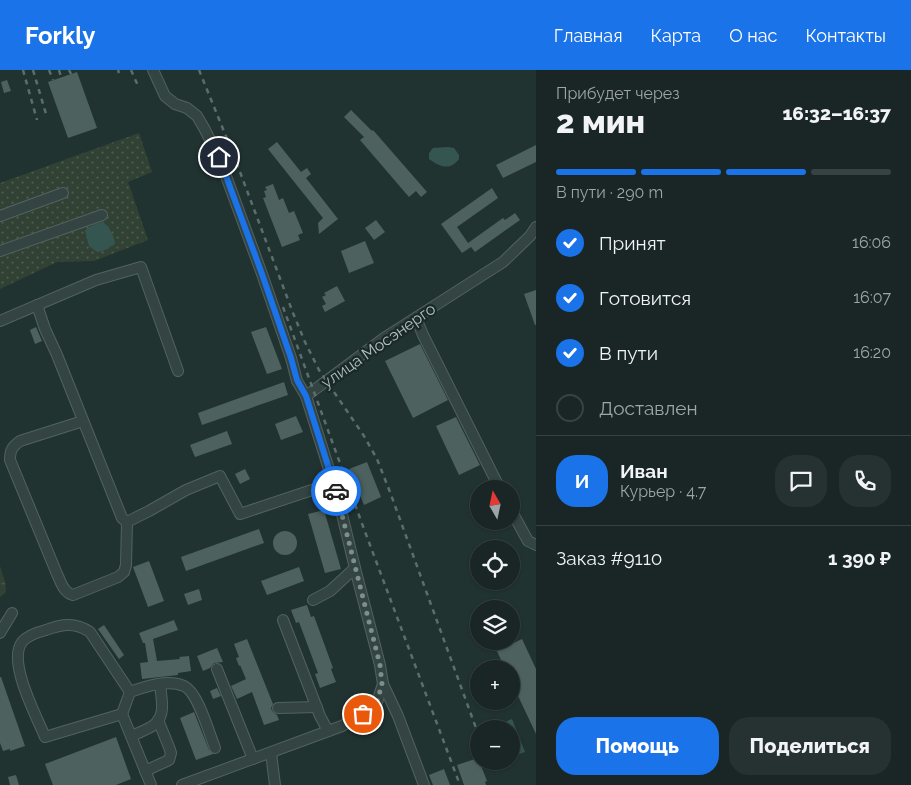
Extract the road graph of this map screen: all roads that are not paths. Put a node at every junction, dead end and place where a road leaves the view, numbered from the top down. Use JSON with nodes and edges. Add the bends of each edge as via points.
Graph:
{"nodes":[{"id":1,"x":153,"y":70,"type":"edge"},
{"id":2,"x":63,"y":193,"type":"dead end"},
{"id":3,"x":102,"y":214,"type":"dead end"},
{"id":4,"x":0,"y":216,"type":"edge"},
{"id":5,"x":536,"y":227,"type":"edge"},
{"id":6,"x":0,"y":251,"type":"edge"},
{"id":7,"x":37,"y":305,"type":"junction"},
{"id":8,"x":416,"y":318,"type":"junction"},
{"id":9,"x":0,"y":320,"type":"edge"},
{"id":10,"x":178,"y":371,"type":"dead end"},
{"id":11,"x":306,"y":396,"type":"junction"},
{"id":12,"x":83,"y":420,"type":"junction"},
{"id":13,"x":495,"y":480,"type":"edge"},
{"id":14,"x":334,"y":483,"type":"junction"},
{"id":15,"x":127,"y":522,"type":"junction"},
{"id":16,"x":520,"y":526,"type":"edge"},
{"id":17,"x":536,"y":545,"type":"edge"},
{"id":18,"x":355,"y":568,"type":"junction"},
{"id":19,"x":313,"y":600,"type":"dead end"},
{"id":20,"x":12,"y":613,"type":"dead end"},
{"id":21,"x":283,"y":620,"type":"dead end"},
{"id":22,"x":0,"y":633,"type":"edge"},
{"id":23,"x":217,"y":669,"type":"dead end"},
{"id":24,"x":160,"y":684,"type":"junction"},
{"id":25,"x":382,"y":684,"type":"junction"},
{"id":26,"x":130,"y":692,"type":"junction"},
{"id":27,"x":278,"y":708,"type":"dead end"},
{"id":28,"x":317,"y":708,"type":"junction"},
{"id":29,"x":122,"y":714,"type":"junction"},
{"id":30,"x":158,"y":720,"type":"junction"},
{"id":31,"x":328,"y":732,"type":"junction"},
{"id":32,"x":131,"y":736,"type":"junction"},
{"id":33,"x":215,"y":748,"type":"dead end"},
{"id":34,"x":271,"y":753,"type":"junction"},
{"id":35,"x":253,"y":759,"type":"junction"},
{"id":36,"x":145,"y":770,"type":"junction"},
{"id":37,"x":151,"y":785,"type":"edge"},
{"id":38,"x":182,"y":785,"type":"edge"},
{"id":39,"x":276,"y":785,"type":"edge"},
{"id":40,"x":424,"y":785,"type":"edge"}],
"edges":[{"from":1,"to":11,"type":"street","via":[[165,96],[197,116],[219,157],[297,380]]},
{"from":2,"to":4,"type":"street"},
{"from":3,"to":6,"type":"street"},
{"from":5,"to":8,"type":"street","name":"улица Мосэнерго","via":[[503,262]]},
{"from":7,"to":9,"type":"street"},
{"from":7,"to":10,"type":"street","via":[[96,280],[141,267]]},
{"from":7,"to":12,"type":"street"},
{"from":8,"to":11,"type":"street","name":"улица Мосэнерго"},
{"from":8,"to":13,"type":"street"},
{"from":11,"to":14,"type":"street","name":"улица Мосэнерго"},
{"from":12,"to":15,"type":"street","via":[[122,518]]},
{"from":12,"to":15,"type":"street","via":[[20,441],[10,452],[10,460],[68,594],[78,594],[124,572]]},
{"from":14,"to":15,"type":"street","via":[[240,514],[220,476],[186,490]]},
{"from":14,"to":18,"type":"street","name":"улица Мосэнерго"},
{"from":16,"to":17,"type":"street","via":[[528,541]]},
{"from":18,"to":19,"type":"street","via":[[330,591]]},
{"from":18,"to":25,"type":"street","name":"улица Мосэнерго"},
{"from":20,"to":22,"type":"street"},
{"from":21,"to":28,"type":"street"},
{"from":23,"to":35,"type":"street"},
{"from":24,"to":26,"type":"street"},
{"from":24,"to":30,"type":"street","via":[[163,708]]},
{"from":24,"to":33,"type":"street","via":[[185,686],[192,692]]},
{"from":25,"to":31,"type":"street","via":[[377,702],[363,714]]},
{"from":25,"to":40,"type":"street"},
{"from":26,"to":29,"type":"street"},
{"from":26,"to":29,"type":"street","via":[[90,632],[83,627],[59,625],[22,642],[17,663],[21,680],[45,737]]},
{"from":27,"to":28,"type":"street"},
{"from":28,"to":31,"type":"street"},
{"from":29,"to":32,"type":"street"},
{"from":30,"to":32,"type":"street"},
{"from":30,"to":36,"type":"street","via":[[171,753],[169,760]]},
{"from":31,"to":34,"type":"street"},
{"from":32,"to":36,"type":"street"},
{"from":34,"to":35,"type":"street"},
{"from":34,"to":39,"type":"street"},
{"from":35,"to":38,"type":"street"},
{"from":36,"to":37,"type":"street"}]}
